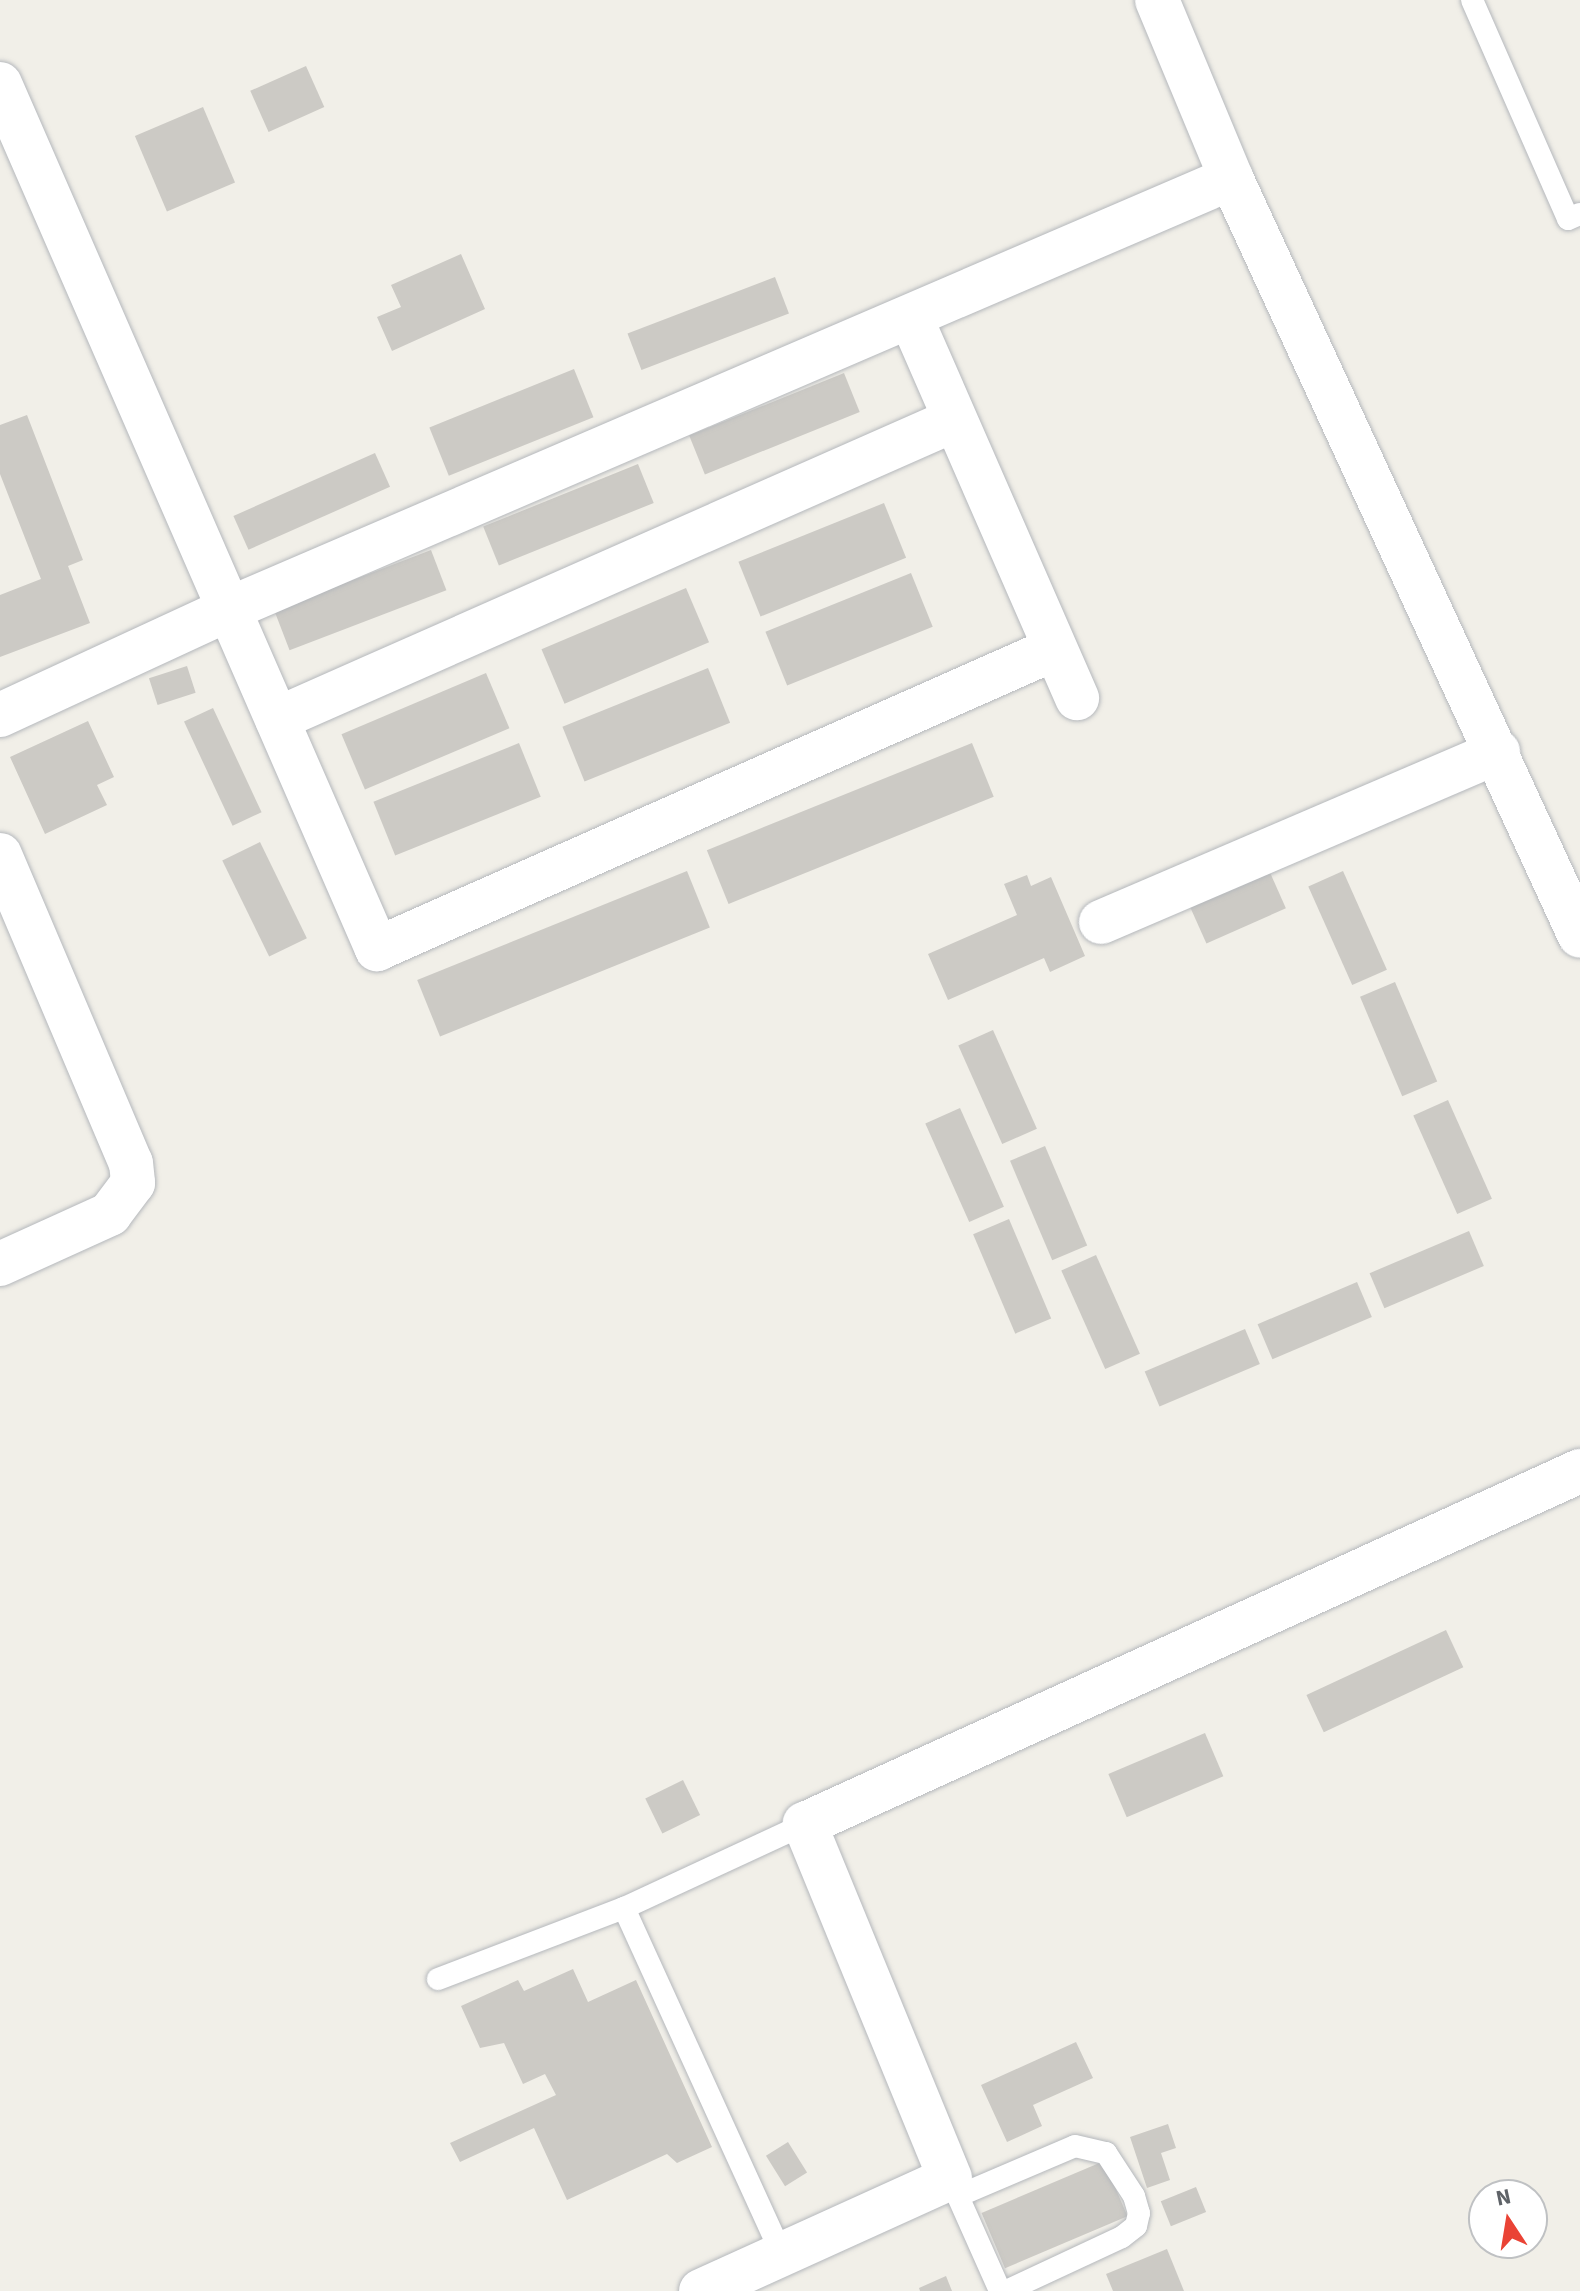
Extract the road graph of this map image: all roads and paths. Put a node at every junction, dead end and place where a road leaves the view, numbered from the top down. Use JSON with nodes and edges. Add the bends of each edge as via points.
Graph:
{"nodes":[{"id":1,"x":1157,"y":0,"type":"edge"},
{"id":2,"x":1472,"y":0,"type":"edge"},
{"id":3,"x":0,"y":84,"type":"edge"},
{"id":4,"x":1231,"y":178,"type":"junction"},
{"id":5,"x":1580,"y":214,"type":"edge"},
{"id":6,"x":911,"y":318,"type":"junction"},
{"id":7,"x":954,"y":420,"type":"junction"},
{"id":8,"x":229,"y":609,"type":"junction"},
{"id":9,"x":1054,"y":649,"type":"junction"},
{"id":10,"x":1077,"y":698,"type":"dead end"},
{"id":11,"x":0,"y":715,"type":"edge"},
{"id":12,"x":277,"y":719,"type":"junction"},
{"id":13,"x":1498,"y":752,"type":"junction"},
{"id":14,"x":0,"y":855,"type":"edge"},
{"id":15,"x":1101,"y":922,"type":"dead end"},
{"id":16,"x":1580,"y":936,"type":"edge"},
{"id":17,"x":0,"y":1264,"type":"edge"},
{"id":18,"x":1580,"y":1471,"type":"edge"},
{"id":19,"x":805,"y":1824,"type":"junction"},
{"id":20,"x":624,"y":1908,"type":"junction"},
{"id":21,"x":438,"y":1979,"type":"dead end"},
{"id":22,"x":954,"y":2187,"type":"junction"},
{"id":23,"x":782,"y":2255,"type":"junction"},
{"id":24,"x":701,"y":2291,"type":"edge"},
{"id":25,"x":1003,"y":2291,"type":"edge"}],
"edges":[{"from":1,"to":4,"type":"street"},
{"from":2,"to":5,"type":"lane","via":[[1568,219]]},
{"from":3,"to":8,"type":"street"},
{"from":4,"to":6,"type":"street"},
{"from":4,"to":13,"type":"street"},
{"from":6,"to":7,"type":"street"},
{"from":6,"to":8,"type":"street"},
{"from":7,"to":9,"type":"street"},
{"from":7,"to":12,"type":"street"},
{"from":8,"to":11,"type":"street"},
{"from":8,"to":12,"type":"street"},
{"from":9,"to":10,"type":"street"},
{"from":9,"to":12,"type":"street","via":[[377,949]]},
{"from":13,"to":15,"type":"street"},
{"from":13,"to":16,"type":"street"},
{"from":14,"to":17,"type":"street","via":[[131,1163],[133,1183],[110,1214]]},
{"from":18,"to":19,"type":"street"},
{"from":19,"to":20,"type":"lane"},
{"from":19,"to":22,"type":"street"},
{"from":20,"to":21,"type":"lane"},
{"from":20,"to":23,"type":"lane"},
{"from":22,"to":23,"type":"street"},
{"from":22,"to":25,"type":"lane"},
{"from":22,"to":25,"type":"lane","via":[[1075,2146],[1106,2153],[1134,2196],[1136,2226],[1122,2237]]},
{"from":23,"to":24,"type":"street"}]}
